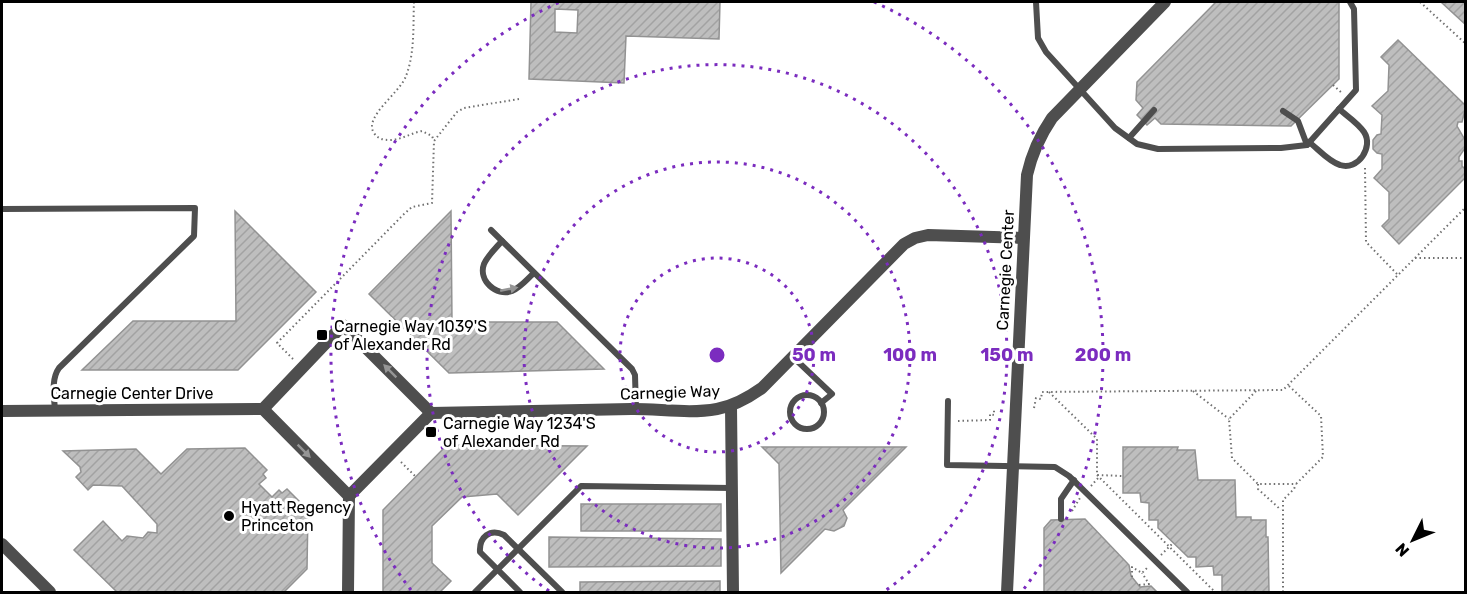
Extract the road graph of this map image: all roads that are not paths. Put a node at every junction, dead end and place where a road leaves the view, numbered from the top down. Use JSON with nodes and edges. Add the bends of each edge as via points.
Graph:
{"nodes":[{"id":1,"x":1036,"y":2,"type":"edge"},
{"id":2,"x":1165,"y":2,"type":"edge"},
{"id":3,"x":1350,"y":2,"type":"edge"},
{"id":4,"x":1079,"y":88,"type":"junction"},
{"id":5,"x":1339,"y":109,"type":"junction"},
{"id":6,"x":1154,"y":110,"type":"dead end"},
{"id":7,"x":1283,"y":111,"type":"dead end"},
{"id":8,"x":1129,"y":138,"type":"junction"},
{"id":9,"x":1308,"y":143,"type":"junction"},
{"id":10,"x":2,"y":209,"type":"edge"},
{"id":11,"x":491,"y":230,"type":"dead end"},
{"id":12,"x":1023,"y":238,"type":"junction"},
{"id":13,"x":502,"y":241,"type":"junction"},
{"id":14,"x":534,"y":273,"type":"junction"},
{"id":15,"x":793,"y":356,"type":"junction"},
{"id":16,"x":948,"y":401,"type":"dead end"},
{"id":17,"x":821,"y":403,"type":"junction"},
{"id":18,"x":730,"y":406,"type":"junction"},
{"id":19,"x":263,"y":409,"type":"junction"},
{"id":20,"x":636,"y":409,"type":"junction"},
{"id":21,"x":55,"y":410,"type":"junction"},
{"id":22,"x":2,"y":411,"type":"edge"},
{"id":23,"x":431,"y":413,"type":"junction"},
{"id":24,"x":1012,"y":465,"type":"junction"},
{"id":25,"x":1074,"y":480,"type":"junction"},
{"id":26,"x":732,"y":488,"type":"junction"},
{"id":27,"x":349,"y":496,"type":"junction"},
{"id":28,"x":1061,"y":519,"type":"dead end"},
{"id":29,"x":2,"y":544,"type":"edge"},
{"id":30,"x":518,"y":549,"type":"junction"},
{"id":31,"x":497,"y":570,"type":"junction"},
{"id":32,"x":50,"y":592,"type":"edge"},
{"id":33,"x":348,"y":592,"type":"edge"},
{"id":34,"x":475,"y":592,"type":"edge"},
{"id":35,"x":520,"y":592,"type":"edge"},
{"id":36,"x":562,"y":592,"type":"edge"},
{"id":37,"x":733,"y":592,"type":"edge"},
{"id":38,"x":1006,"y":592,"type":"edge"},
{"id":39,"x":1187,"y":592,"type":"edge"}],
"edges":[{"from":1,"to":4,"type":"lane","via":[[1038,38],[1055,65]]},
{"from":2,"to":4,"type":"street","name":"Carnegie Center"},
{"from":3,"to":5,"type":"lane","via":[[1354,9],[1356,90]]},
{"from":4,"to":8,"type":"lane"},
{"from":4,"to":12,"type":"street","name":"Carnegie Center","via":[[1052,118],[1032,154]]},
{"from":5,"to":9,"type":"lane"},
{"from":5,"to":9,"type":"lane","via":[[1364,132],[1368,145],[1358,162],[1340,166]]},
{"from":6,"to":8,"type":"lane"},
{"from":7,"to":9,"type":"lane","via":[[1298,121]]},
{"from":8,"to":9,"type":"lane","via":[[1158,149],[1281,148]]},
{"from":10,"to":21,"type":"lane","via":[[195,208],[194,236],[55,373]]},
{"from":11,"to":13,"type":"lane"},
{"from":12,"to":15,"type":"street","name":"Carnegie Way","via":[[915,238],[897,251]]},
{"from":12,"to":24,"type":"street","name":"Carnegie Center"},
{"from":13,"to":14,"type":"lane"},
{"from":13,"to":14,"type":"lane","one_way":true,"via":[[484,265],[488,285],[509,292]]},
{"from":14,"to":20,"type":"lane","via":[[632,369]]},
{"from":15,"to":17,"type":"lane","via":[[832,394]]},
{"from":15,"to":18,"type":"street","name":"Carnegie Way","via":[[762,388]]},
{"from":16,"to":24,"type":"lane","via":[[947,465]]},
{"from":17,"to":17,"type":"lane","via":[[822,420],[814,428],[803,429],[793,424],[789,413],[796,399],[807,395]]},
{"from":18,"to":20,"type":"street","name":"Carnegie Way","via":[[696,411]]},
{"from":18,"to":26,"type":"street"},
{"from":19,"to":21,"type":"street","name":"Carnegie Center Drive"},
{"from":23,"to":19,"type":"street","one_way":true,"via":[[344,325]]},
{"from":19,"to":27,"type":"street","one_way":true},
{"from":20,"to":23,"type":"street","name":"Carnegie Way"},
{"from":21,"to":22,"type":"street","name":"Carnegie Center Drive"},
{"from":23,"to":27,"type":"street"},
{"from":24,"to":25,"type":"lane","via":[[1055,467]]},
{"from":24,"to":38,"type":"street","name":"Carnegie Center"},
{"from":25,"to":28,"type":"lane","via":[[1060,499]]},
{"from":25,"to":39,"type":"lane"},
{"from":26,"to":30,"type":"lane","via":[[581,486]]},
{"from":26,"to":37,"type":"street"},
{"from":27,"to":33,"type":"street"},
{"from":29,"to":32,"type":"street"},
{"from":30,"to":31,"type":"lane"},
{"from":30,"to":31,"type":"lane","via":[[497,532],[482,538],[480,552]]},
{"from":30,"to":36,"type":"lane"},
{"from":31,"to":34,"type":"lane"},
{"from":31,"to":35,"type":"lane"}]}
